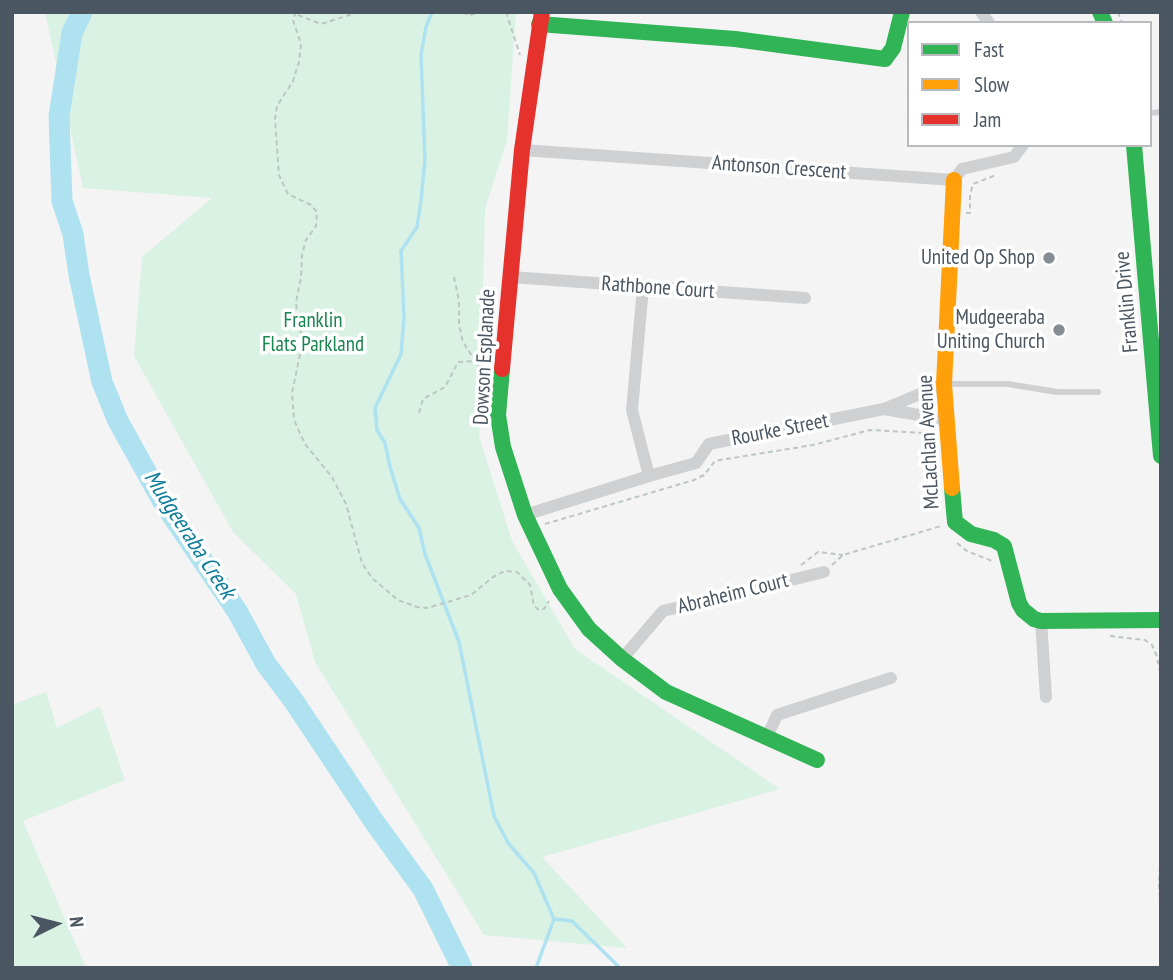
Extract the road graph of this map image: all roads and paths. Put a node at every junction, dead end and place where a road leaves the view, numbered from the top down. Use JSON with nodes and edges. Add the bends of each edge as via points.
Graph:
{"nodes":[{"id":1,"x":359,"y":12,"type":"edge"},
{"id":2,"x":463,"y":12,"type":"edge"},
{"id":3,"x":477,"y":12,"type":"edge"},
{"id":4,"x":506,"y":12,"type":"edge"},
{"id":5,"x":902,"y":12,"type":"edge"},
{"id":6,"x":296,"y":13,"type":"edge"},
{"id":7,"x":540,"y":18,"type":"edge"},
{"id":8,"x":524,"y":54,"type":"dead end"},
{"id":9,"x":1022,"y":147,"type":"edge"},
{"id":10,"x":1134,"y":147,"type":"edge"},
{"id":11,"x":522,"y":150,"type":"junction"},
{"id":12,"x":954,"y":180,"type":"junction"},
{"id":13,"x":454,"y":277,"type":"dead end"},
{"id":14,"x":510,"y":277,"type":"junction"},
{"id":15,"x":643,"y":287,"type":"junction"},
{"id":16,"x":806,"y":299,"type":"dead end"},
{"id":17,"x":476,"y":361,"type":"junction"},
{"id":18,"x":489,"y":375,"type":"dead end"},
{"id":19,"x":1158,"y":377,"type":"edge"},
{"id":20,"x":944,"y":384,"type":"junction"},
{"id":21,"x":1098,"y":392,"type":"dead end"},
{"id":22,"x":884,"y":409,"type":"junction"},
{"id":23,"x":419,"y":413,"type":"dead end"},
{"id":24,"x":948,"y":420,"type":"junction"},
{"id":25,"x":936,"y":441,"type":"dead end"},
{"id":26,"x":1161,"y":456,"type":"edge"},
{"id":27,"x":649,"y":476,"type":"junction"},
{"id":28,"x":525,"y":515,"type":"junction"},
{"id":29,"x":946,"y":529,"type":"dead end"},
{"id":30,"x":534,"y":535,"type":"junction"},
{"id":31,"x":952,"y":539,"type":"dead end"},
{"id":32,"x":994,"y":563,"type":"dead end"},
{"id":33,"x":824,"y":572,"type":"joint"},
{"id":34,"x":560,"y":589,"type":"junction"},
{"id":35,"x":1161,"y":620,"type":"edge"},
{"id":36,"x":1041,"y":621,"type":"junction"},
{"id":37,"x":1105,"y":636,"type":"dead end"},
{"id":38,"x":622,"y":659,"type":"junction"},
{"id":39,"x":1161,"y":675,"type":"edge"},
{"id":40,"x":891,"y":678,"type":"dead end"},
{"id":41,"x":1046,"y":697,"type":"dead end"},
{"id":42,"x":766,"y":737,"type":"junction"},
{"id":43,"x":817,"y":760,"type":"dead end"},
{"id":44,"x":1161,"y":850,"type":"edge"},
{"id":45,"x":1161,"y":923,"type":"edge"}],
"edges":[{"from":1,"to":6,"type":"path","via":[[321,24]]},
{"from":2,"to":3,"type":"path","via":[[469,16]]},
{"from":4,"to":8,"type":"path","via":[[522,62]]},
{"from":5,"to":7,"type":"street","via":[[893,48],[885,59]]},
{"from":6,"to":34,"type":"path","via":[[299,61],[275,119],[279,175],[288,194],[317,212],[316,226],[302,255],[296,302],[303,340],[292,393],[294,420],[346,504],[362,563],[398,600],[427,608],[471,595],[505,571],[517,572],[530,585],[539,610]]},
{"from":7,"to":11,"type":"street","name":"Dowson Esplanade"},
{"from":9,"to":12,"type":"street","via":[[1014,157],[962,169]]},
{"from":10,"to":19,"type":"street","name":"Franklin Drive"},
{"from":11,"to":12,"type":"street","name":"Antonson Crescent"},
{"from":11,"to":14,"type":"street","name":"Dowson Esplanade"},
{"from":12,"to":20,"type":"street","name":"McLachlan Avenue"},
{"from":13,"to":17,"type":"path","via":[[461,334]]},
{"from":14,"to":15,"type":"street","name":"Rathbone Court"},
{"from":14,"to":28,"type":"street","name":"Dowson Esplanade","via":[[498,415],[502,447]]},
{"from":15,"to":16,"type":"street","name":"Rathbone Court"},
{"from":15,"to":27,"type":"street","via":[[632,410]]},
{"from":17,"to":18,"type":"path"},
{"from":17,"to":23,"type":"path","via":[[458,362],[445,387],[423,399]]},
{"from":19,"to":26,"type":"street","name":"Franklin Drive"},
{"from":20,"to":21,"type":"lane"},
{"from":20,"to":22,"type":"street","name":"Rourke Street"},
{"from":20,"to":24,"type":"street","name":"McLachlan Avenue"},
{"from":22,"to":24,"type":"street","name":"Rourke Street"},
{"from":22,"to":27,"type":"street","name":"Rourke Street","via":[[709,444],[696,463]]},
{"from":24,"to":36,"type":"street","name":"McLachlan Avenue","via":[[955,522],[971,534],[1004,546],[1019,603]]},
{"from":25,"to":30,"type":"path","via":[[924,433],[870,430],[813,445],[715,461],[694,480],[550,522]]},
{"from":27,"to":28,"type":"street","name":"Rourke Street"},
{"from":28,"to":30,"type":"street","name":"Dowson Esplanade"},
{"from":29,"to":33,"type":"path","via":[[945,524],[843,555]]},
{"from":30,"to":34,"type":"street","name":"Dowson Esplanade"},
{"from":31,"to":32,"type":"path"},
{"from":33,"to":38,"type":"street","name":"Abraheim Court","via":[[663,611]]},
{"from":34,"to":38,"type":"street","name":"Dowson Esplanade","via":[[589,629]]},
{"from":35,"to":36,"type":"street"},
{"from":36,"to":41,"type":"street"},
{"from":37,"to":39,"type":"path","via":[[1146,640],[1156,654]]},
{"from":38,"to":42,"type":"street","name":"Dowson Esplanade","via":[[666,692]]},
{"from":40,"to":42,"type":"street","via":[[777,715]]},
{"from":42,"to":43,"type":"street","name":"Dowson Esplanade"},
{"from":44,"to":45,"type":"path"}]}
